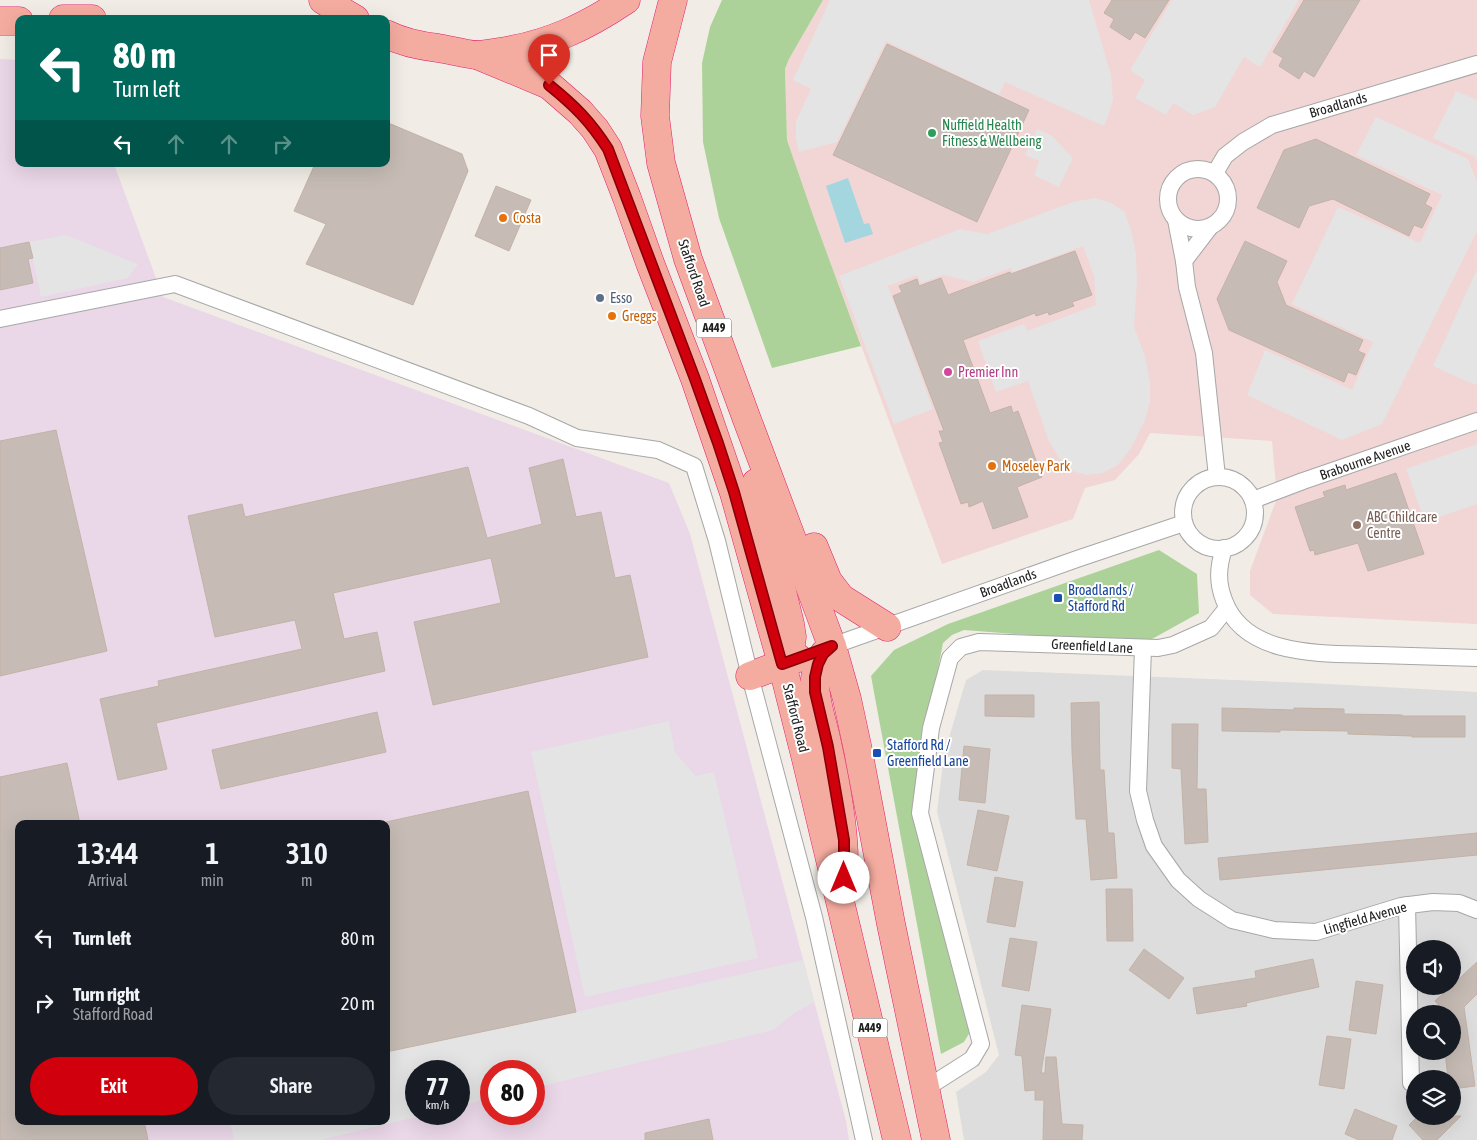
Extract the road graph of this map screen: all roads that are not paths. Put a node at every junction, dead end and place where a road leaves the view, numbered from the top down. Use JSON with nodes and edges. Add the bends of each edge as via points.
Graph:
{"nodes":[{"id":1,"x":322,"y":0,"type":"edge"},
{"id":2,"x":626,"y":0,"type":"edge"},
{"id":3,"x":673,"y":0,"type":"edge"},
{"id":4,"x":348,"y":15,"type":"edge"},
{"id":5,"x":0,"y":21,"type":"edge"},
{"id":6,"x":15,"y":21,"type":"edge"},
{"id":7,"x":390,"y":37,"type":"edge"},
{"id":8,"x":477,"y":55,"type":"junction"},
{"id":9,"x":1477,"y":64,"type":"edge"},
{"id":10,"x":1215,"y":173,"type":"junction"},
{"id":11,"x":1176,"y":220,"type":"junction"},
{"id":12,"x":1210,"y":226,"type":"junction"},
{"id":13,"x":1184,"y":261,"type":"junction"},
{"id":14,"x":0,"y":319,"type":"edge"},
{"id":15,"x":746,"y":417,"type":"junction"},
{"id":16,"x":1477,"y":421,"type":"edge"},
{"id":17,"x":1217,"y":477,"type":"junction"},
{"id":18,"x":1253,"y":500,"type":"junction"},
{"id":19,"x":1184,"y":523,"type":"junction"},
{"id":20,"x":1224,"y":548,"type":"junction"},
{"id":21,"x":1227,"y":608,"type":"junction"},
{"id":22,"x":887,"y":627,"type":"junction"},
{"id":23,"x":832,"y":646,"type":"junction"},
{"id":24,"x":1143,"y":648,"type":"junction"},
{"id":25,"x":1477,"y":658,"type":"edge"},
{"id":26,"x":782,"y":664,"type":"junction"},
{"id":27,"x":750,"y":676,"type":"junction"},
{"id":28,"x":1407,"y":905,"type":"junction"},
{"id":29,"x":1477,"y":910,"type":"edge"},
{"id":30,"x":844,"y":915,"type":"junction"},
{"id":31,"x":1411,"y":1070,"type":"edge"},
{"id":32,"x":924,"y":1089,"type":"junction"},
{"id":33,"x":864,"y":1140,"type":"edge"},
{"id":34,"x":897,"y":1140,"type":"edge"},
{"id":35,"x":936,"y":1140,"type":"edge"}],
"edges":[{"from":1,"to":4,"type":"highway"},
{"from":2,"to":8,"type":"highway","via":[[601,17],[557,38],[518,49]]},
{"from":3,"to":15,"type":"highway","name":"Stafford Road","number":"A449","via":[[657,62],[656,116],[661,164],[688,259]]},
{"from":5,"to":6,"type":"highway"},
{"from":7,"to":8,"type":"highway"},
{"from":8,"to":26,"type":"highway","name":"Stafford Road","number":"A449","via":[[549,85],[580,112],[608,149],[718,443]]},
{"from":9,"to":10,"type":"street","name":"Broadlands","via":[[1272,125],[1225,156]]},
{"from":10,"to":11,"type":"street","via":[[1198,168],[1178,176],[1169,191],[1168,201]]},
{"from":10,"to":12,"type":"street","via":[[1224,182],[1229,196],[1225,215]]},
{"from":11,"to":12,"type":"street","via":[[1190,228]]},
{"from":11,"to":13,"type":"street"},
{"from":12,"to":13,"type":"street"},
{"from":13,"to":17,"type":"street","via":[[1204,353]]},
{"from":14,"to":27,"type":"street","via":[[175,284],[529,416],[576,438],[658,450],[694,466],[717,541]]},
{"from":15,"to":22,"type":"highway","via":[[803,518],[828,581],[841,598]]},
{"from":15,"to":23,"type":"highway","name":"Stafford Road","number":"A449"},
{"from":15,"to":26,"type":"highway","via":[[759,497],[792,637],[790,652]]},
{"from":16,"to":18,"type":"street","name":"Brabourne Avenue"},
{"from":17,"to":18,"type":"street","via":[[1239,483]]},
{"from":17,"to":19,"type":"street","via":[[1197,484],[1190,492],[1183,512]]},
{"from":18,"to":20,"type":"street","via":[[1254,516],[1250,531],[1234,546]]},
{"from":19,"to":20,"type":"street","via":[[1204,546]]},
{"from":19,"to":22,"type":"street","name":"Broadlands"},
{"from":20,"to":21,"type":"street","via":[[1218,565],[1221,592]]},
{"from":21,"to":24,"type":"street","name":"Greenfield Lane","via":[[1211,628],[1173,645]]},
{"from":21,"to":25,"type":"street","via":[[1247,632],[1297,651]]},
{"from":22,"to":23,"type":"street","name":"Broadlands"},
{"from":23,"to":26,"type":"highway"},
{"from":23,"to":30,"type":"highway","via":[[818,664],[815,692],[844,840]]},
{"from":23,"to":32,"type":"highway","name":"Stafford Road","number":"A449","via":[[858,750]]},
{"from":24,"to":28,"type":"street","name":"Lingfield Avenue","via":[[1138,791],[1154,846],[1178,880],[1199,899],[1232,920],[1274,930],[1316,932]]},
{"from":24,"to":32,"type":"street","name":"Greenfield Lane","via":[[979,642],[961,647],[950,658],[931,728],[920,813],[982,1044],[972,1059]]},
{"from":26,"to":27,"type":"highway"},
{"from":26,"to":30,"type":"highway","name":"Stafford Road","number":"A449"},
{"from":27,"to":33,"type":"street","via":[[814,917]]},
{"from":28,"to":29,"type":"street","name":"Lingfield Avenue","via":[[1459,903]]},
{"from":28,"to":31,"type":"street"},
{"from":30,"to":34,"type":"highway","name":"Stafford Road","number":"A449"},
{"from":32,"to":35,"type":"highway","name":"Stafford Road","number":"A449"}]}
